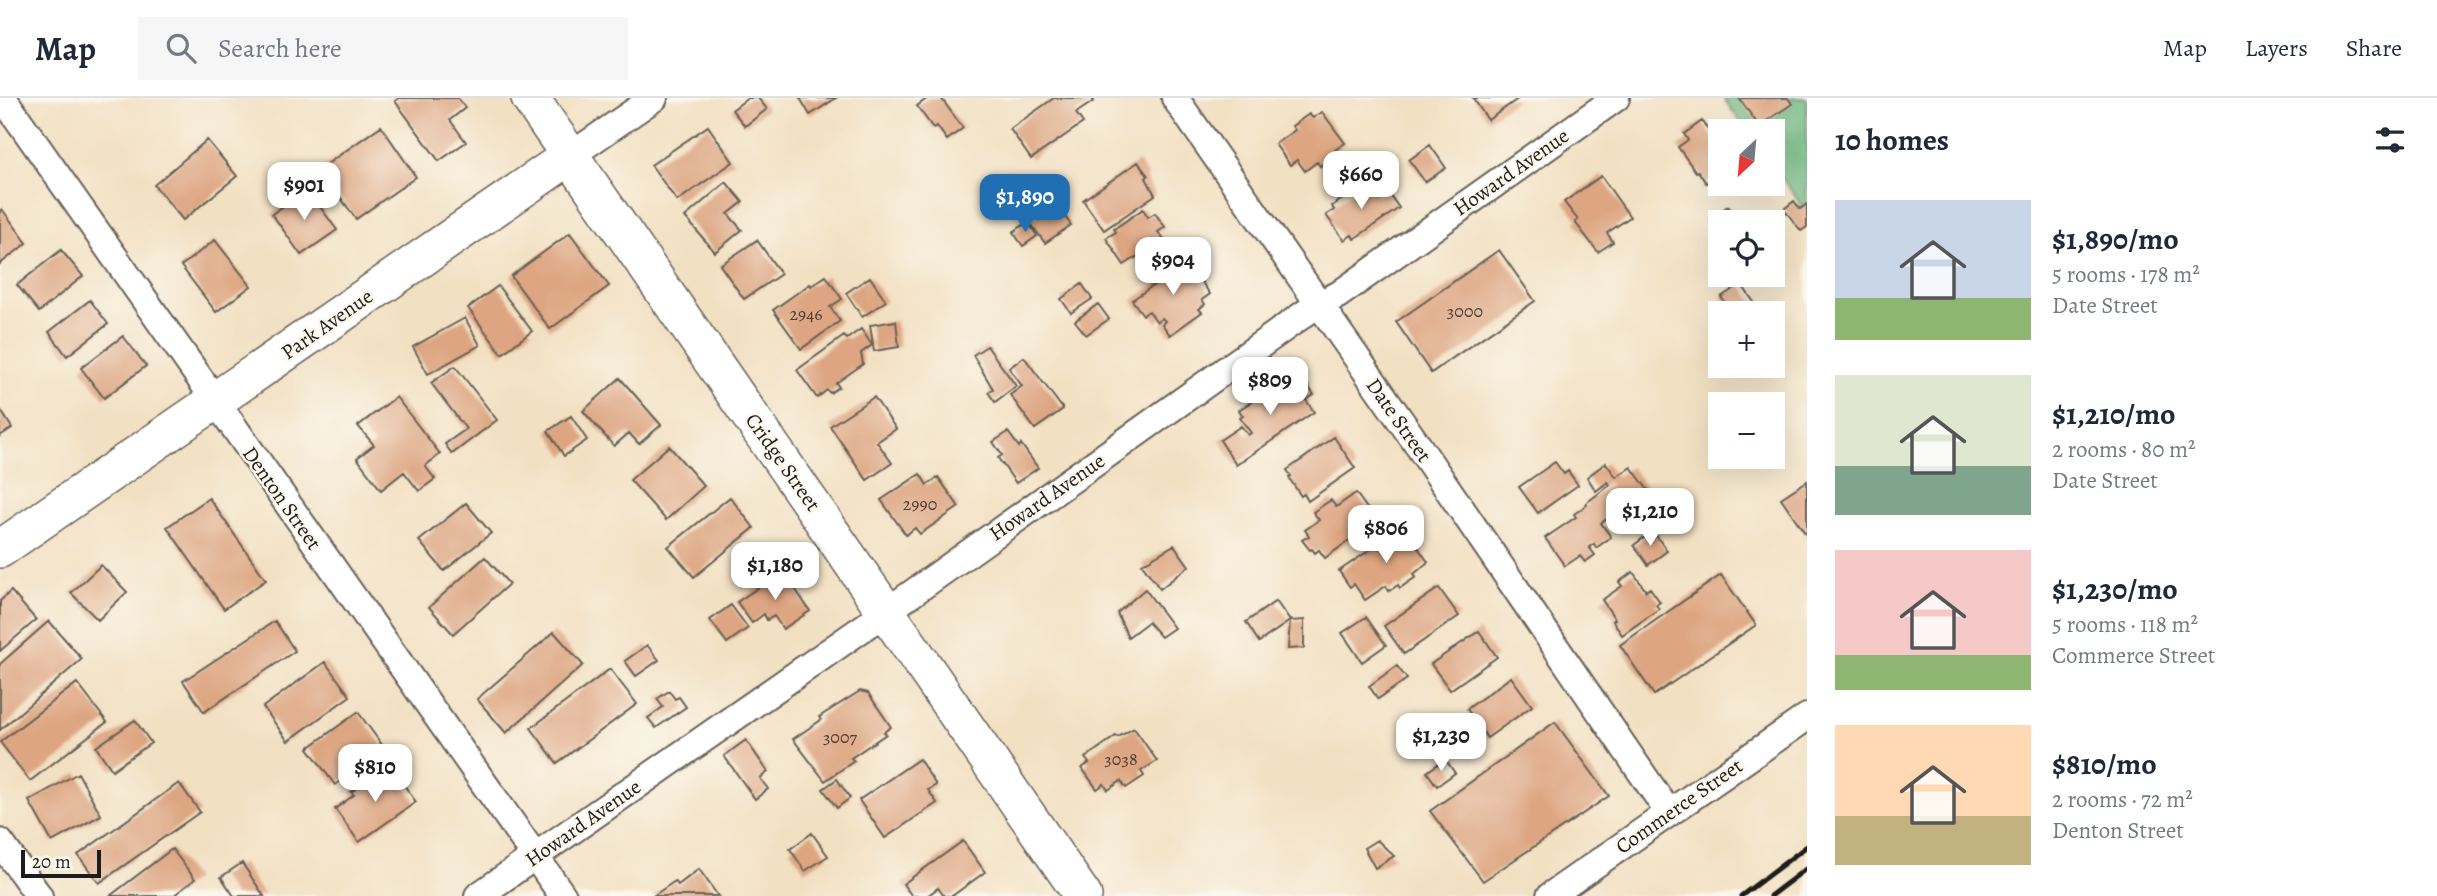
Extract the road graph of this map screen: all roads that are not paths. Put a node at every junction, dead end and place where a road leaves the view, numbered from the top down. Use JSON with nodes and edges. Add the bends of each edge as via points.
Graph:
{"nodes":[{"id":1,"x":3,"y":98,"type":"edge"},
{"id":2,"x":530,"y":98,"type":"edge"},
{"id":3,"x":654,"y":98,"type":"edge"},
{"id":4,"x":1175,"y":98,"type":"edge"},
{"id":5,"x":1616,"y":98,"type":"edge"},
{"id":6,"x":570,"y":156,"type":"junction"},
{"id":7,"x":1318,"y":304,"type":"junction"},
{"id":8,"x":214,"y":402,"type":"junction"},
{"id":9,"x":0,"y":549,"type":"edge"},
{"id":10,"x":886,"y":612,"type":"junction"},
{"id":11,"x":1807,"y":717,"type":"edge"},
{"id":12,"x":1670,"y":813,"type":"junction"},
{"id":13,"x":0,"y":842,"type":"edge"},
{"id":14,"x":535,"y":857,"type":"junction"},
{"id":15,"x":38,"y":896,"type":"edge"},
{"id":16,"x":478,"y":896,"type":"edge"},
{"id":17,"x":563,"y":896,"type":"edge"},
{"id":18,"x":1083,"y":896,"type":"edge"},
{"id":19,"x":1550,"y":896,"type":"edge"}],
"edges":[{"from":1,"to":8,"type":"street","name":"Denton Street"},
{"from":2,"to":6,"type":"street","name":"Cridge Street"},
{"from":3,"to":6,"type":"street","name":"Park Avenue"},
{"from":4,"to":7,"type":"street","name":"Date Street"},
{"from":5,"to":7,"type":"street","name":"Howard Avenue","via":[[1338,295]]},
{"from":6,"to":8,"type":"street","name":"Park Avenue"},
{"from":6,"to":10,"type":"street","name":"Cridge Street"},
{"from":7,"to":10,"type":"street","name":"Howard Avenue"},
{"from":7,"to":12,"type":"street","name":"Date Street"},
{"from":8,"to":9,"type":"street","name":"Park Avenue"},
{"from":8,"to":14,"type":"street","name":"Denton Street"},
{"from":10,"to":14,"type":"street","name":"Howard Avenue"},
{"from":10,"to":18,"type":"street","name":"Cridge Street"},
{"from":11,"to":12,"type":"street","name":"Commerce Street"},
{"from":12,"to":19,"type":"street","name":"Commerce Street"},
{"from":13,"to":15,"type":"street"},
{"from":14,"to":16,"type":"street","name":"Howard Avenue"},
{"from":14,"to":17,"type":"street","name":"Denton Street"}]}
